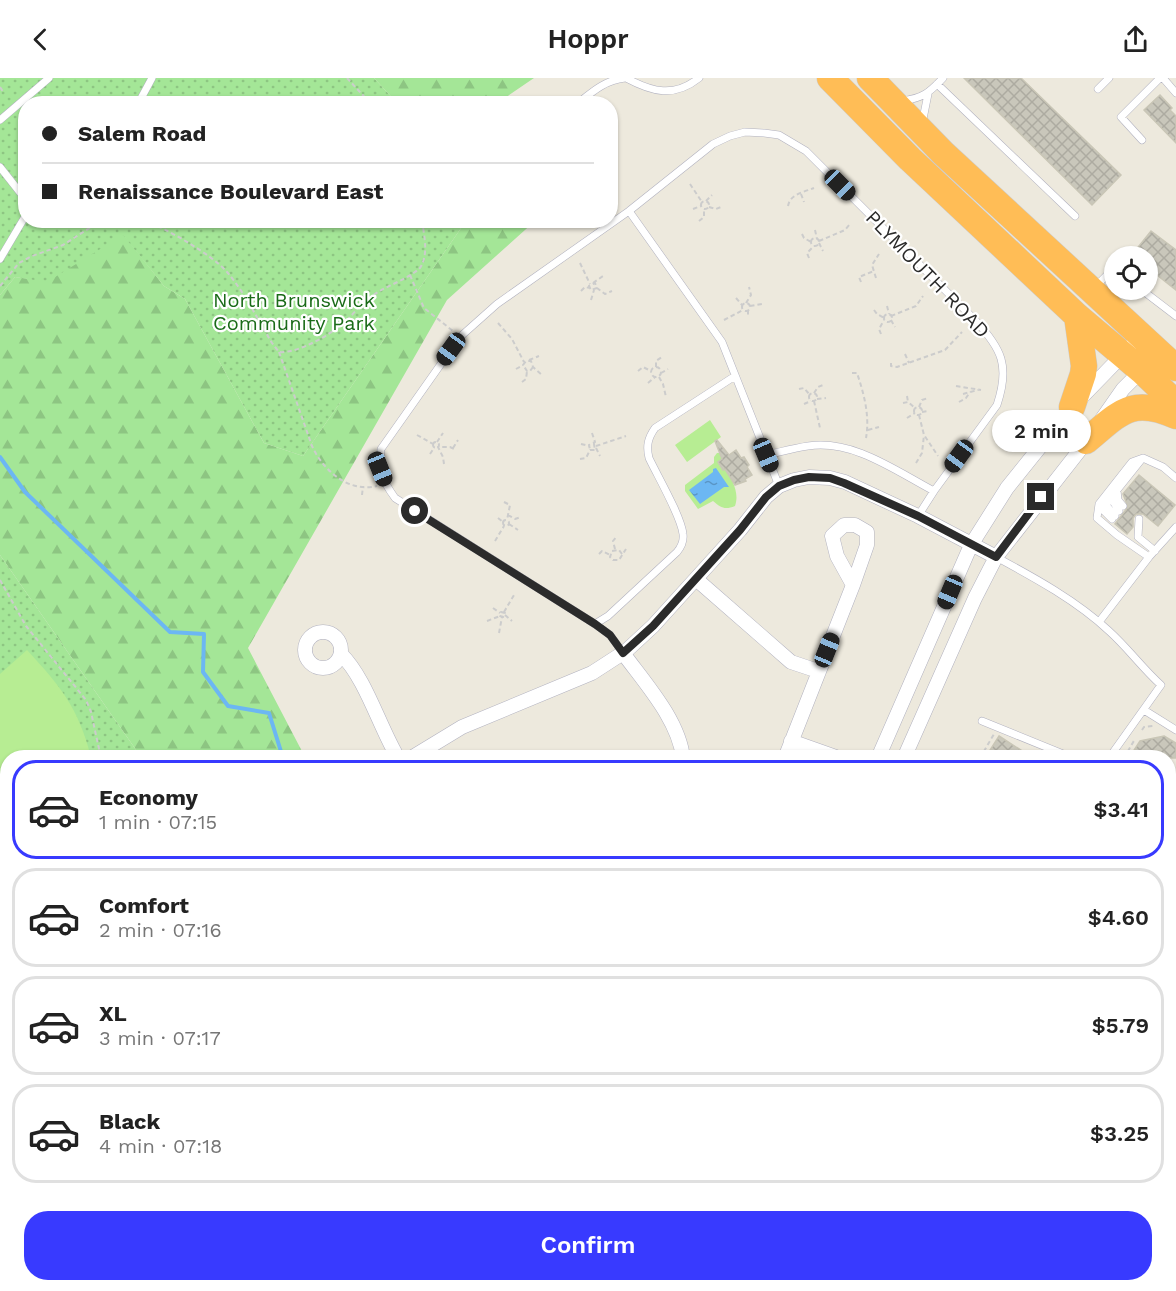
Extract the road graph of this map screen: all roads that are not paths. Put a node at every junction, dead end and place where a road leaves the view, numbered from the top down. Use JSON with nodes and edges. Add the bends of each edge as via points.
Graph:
{"nodes":[{"id":1,"x":36,"y":78,"type":"edge"},
{"id":2,"x":49,"y":78,"type":"edge"},
{"id":3,"x":152,"y":78,"type":"edge"},
{"id":4,"x":625,"y":78,"type":"edge"},
{"id":5,"x":699,"y":78,"type":"edge"},
{"id":6,"x":830,"y":78,"type":"edge"},
{"id":7,"x":870,"y":78,"type":"edge"},
{"id":8,"x":1110,"y":78,"type":"edge"},
{"id":9,"x":1162,"y":78,"type":"edge"},
{"id":10,"x":940,"y":81,"type":"edge"},
{"id":11,"x":41,"y":85,"type":"junction"},
{"id":12,"x":1098,"y":89,"type":"dead end"},
{"id":13,"x":1176,"y":93,"type":"edge"},
{"id":14,"x":928,"y":94,"type":"junction"},
{"id":15,"x":28,"y":96,"type":"edge"},
{"id":16,"x":142,"y":96,"type":"edge"},
{"id":17,"x":587,"y":96,"type":"edge"},
{"id":18,"x":893,"y":102,"type":"junction"},
{"id":19,"x":18,"y":105,"type":"edge"},
{"id":20,"x":0,"y":120,"type":"edge"},
{"id":21,"x":923,"y":133,"type":"junction"},
{"id":22,"x":1142,"y":140,"type":"dead end"},
{"id":23,"x":0,"y":167,"type":"edge"},
{"id":24,"x":18,"y":190,"type":"edge"},
{"id":25,"x":629,"y":211,"type":"junction"},
{"id":26,"x":1075,"y":216,"type":"dead end"},
{"id":27,"x":618,"y":219,"type":"edge"},
{"id":28,"x":18,"y":228,"type":"edge"},
{"id":29,"x":605,"y":228,"type":"edge"},
{"id":30,"x":0,"y":259,"type":"edge"},
{"id":31,"x":1104,"y":278,"type":"edge"},
{"id":32,"x":1091,"y":291,"type":"junction"},
{"id":33,"x":1155,"y":300,"type":"edge"},
{"id":34,"x":1077,"y":316,"type":"junction"},
{"id":35,"x":1176,"y":316,"type":"edge"},
{"id":36,"x":1148,"y":356,"type":"edge"},
{"id":37,"x":735,"y":376,"type":"junction"},
{"id":38,"x":1176,"y":404,"type":"edge"},
{"id":39,"x":1072,"y":407,"type":"junction"},
{"id":40,"x":1176,"y":416,"type":"edge"},
{"id":41,"x":1086,"y":441,"type":"junction"},
{"id":42,"x":766,"y":455,"type":"junction"},
{"id":43,"x":1143,"y":458,"type":"junction"},
{"id":44,"x":1176,"y":478,"type":"edge"},
{"id":45,"x":779,"y":486,"type":"junction"},
{"id":46,"x":1117,"y":490,"type":"junction"},
{"id":47,"x":934,"y":491,"type":"junction"},
{"id":48,"x":1111,"y":498,"type":"junction"},
{"id":49,"x":1118,"y":513,"type":"junction"},
{"id":50,"x":918,"y":516,"type":"junction"},
{"id":51,"x":1176,"y":527,"type":"edge"},
{"id":52,"x":1138,"y":537,"type":"junction"},
{"id":53,"x":971,"y":545,"type":"junction"},
{"id":54,"x":1155,"y":551,"type":"junction"},
{"id":55,"x":996,"y":557,"type":"junction"},
{"id":56,"x":1149,"y":557,"type":"junction"},
{"id":57,"x":696,"y":579,"type":"junction"},
{"id":58,"x":853,"y":585,"type":"dead end"},
{"id":59,"x":1099,"y":622,"type":"junction"},
{"id":60,"x":595,"y":624,"type":"junction"},
{"id":61,"x":623,"y":653,"type":"junction"},
{"id":62,"x":341,"y":654,"type":"dead end"},
{"id":63,"x":818,"y":671,"type":"junction"},
{"id":64,"x":1144,"y":710,"type":"junction"},
{"id":65,"x":982,"y":721,"type":"dead end"},
{"id":66,"x":1176,"y":730,"type":"edge"},
{"id":67,"x":791,"y":741,"type":"junction"},
{"id":68,"x":393,"y":750,"type":"edge"},
{"id":69,"x":424,"y":750,"type":"edge"},
{"id":70,"x":682,"y":750,"type":"edge"},
{"id":71,"x":787,"y":750,"type":"edge"},
{"id":72,"x":816,"y":750,"type":"edge"},
{"id":73,"x":881,"y":750,"type":"edge"},
{"id":74,"x":908,"y":750,"type":"edge"},
{"id":75,"x":1053,"y":750,"type":"edge"},
{"id":76,"x":1115,"y":750,"type":"edge"}],
"edges":[{"from":1,"to":11,"type":"lane"},
{"from":2,"to":11,"type":"lane"},
{"from":3,"to":16,"type":"lane"},
{"from":4,"to":5,"type":"lane","via":[[642,87],[667,92],[682,89]]},
{"from":4,"to":17,"type":"lane","via":[[612,79]]},
{"from":6,"to":34,"type":"highway"},
{"from":7,"to":18,"type":"highway"},
{"from":8,"to":12,"type":"lane"},
{"from":9,"to":13,"type":"lane"},
{"from":9,"to":22,"type":"lane","via":[[1121,117]]},
{"from":10,"to":14,"type":"lane"},
{"from":10,"to":26,"type":"lane"},
{"from":11,"to":15,"type":"lane"},
{"from":14,"to":18,"type":"lane"},
{"from":14,"to":21,"type":"lane"},
{"from":18,"to":21,"type":"highway"},
{"from":19,"to":20,"type":"lane"},
{"from":21,"to":32,"type":"highway"},
{"from":23,"to":24,"type":"lane"},
{"from":25,"to":27,"type":"lane","name":"PLYMOUTH ROAD"},
{"from":25,"to":37,"type":"lane","via":[[722,342]]},
{"from":25,"to":47,"type":"lane","name":"PLYMOUTH ROAD","via":[[713,144],[730,136],[745,132],[779,135],[806,151],[975,320],[1001,355],[1004,372],[997,405]]},
{"from":28,"to":30,"type":"lane"},
{"from":29,"to":60,"type":"lane","name":"PLYMOUTH ROAD","via":[[497,304],[460,337],[381,449],[380,469],[395,498]]},
{"from":31,"to":32,"type":"lane"},
{"from":32,"to":36,"type":"highway"},
{"from":33,"to":35,"type":"lane"},
{"from":34,"to":36,"type":"highway"},
{"from":34,"to":39,"type":"highway","via":[[1084,366]]},
{"from":36,"to":38,"type":"highway"},
{"from":36,"to":39,"type":"street"},
{"from":36,"to":41,"type":"street"},
{"from":37,"to":42,"type":"lane"},
{"from":37,"to":60,"type":"lane","via":[[650,435],[649,458],[680,524],[682,545]]},
{"from":39,"to":53,"type":"street","via":[[1007,488]]},
{"from":40,"to":41,"type":"highway","via":[[1160,409],[1135,407]]},
{"from":41,"to":55,"type":"street"},
{"from":42,"to":45,"type":"lane"},
{"from":42,"to":47,"type":"lane","via":[[809,445],[853,451]]},
{"from":43,"to":44,"type":"lane"},
{"from":43,"to":46,"type":"lane"},
{"from":43,"to":56,"type":"lane","via":[[1132,462],[1099,504],[1097,518]]},
{"from":45,"to":50,"type":"street","via":[[809,477],[830,478]]},
{"from":45,"to":57,"type":"street"},
{"from":46,"to":48,"type":"lane"},
{"from":46,"to":49,"type":"lane"},
{"from":47,"to":50,"type":"lane","name":"PLYMOUTH ROAD"},
{"from":48,"to":49,"type":"lane"},
{"from":48,"to":49,"type":"lane","via":[[1106,505]]},
{"from":50,"to":53,"type":"street"},
{"from":51,"to":54,"type":"lane"},
{"from":52,"to":52,"type":"lane","via":[[1134,526]]},
{"from":52,"to":54,"type":"lane"},
{"from":53,"to":55,"type":"street"},
{"from":53,"to":73,"type":"street"},
{"from":54,"to":56,"type":"lane"},
{"from":55,"to":59,"type":"lane"},
{"from":55,"to":74,"type":"street"},
{"from":56,"to":59,"type":"lane"},
{"from":57,"to":61,"type":"street"},
{"from":57,"to":63,"type":"street","via":[[791,662]]},
{"from":58,"to":63,"type":"street"},
{"from":59,"to":64,"type":"lane","via":[[1161,685]]},
{"from":60,"to":61,"type":"lane","via":[[610,635]]},
{"from":61,"to":69,"type":"street","via":[[592,673],[462,727]]},
{"from":61,"to":70,"type":"street","via":[[656,697]]},
{"from":62,"to":68,"type":"street","via":[[354,670]]},
{"from":63,"to":67,"type":"street"},
{"from":64,"to":66,"type":"lane"},
{"from":64,"to":76,"type":"lane"},
{"from":65,"to":75,"type":"lane"},
{"from":67,"to":71,"type":"street"},
{"from":67,"to":72,"type":"street"}]}
